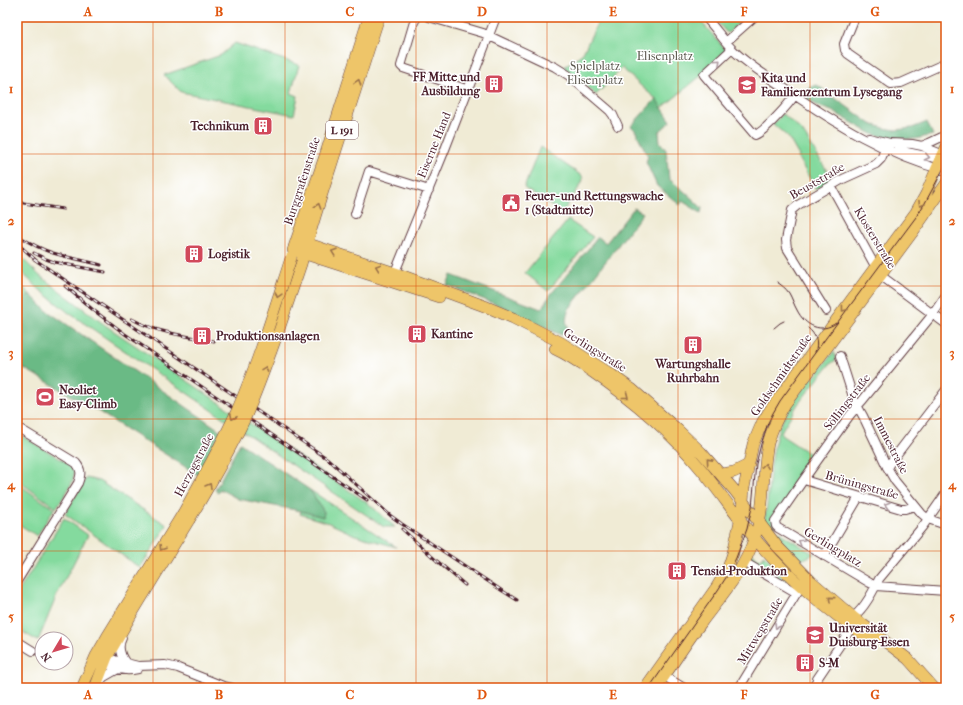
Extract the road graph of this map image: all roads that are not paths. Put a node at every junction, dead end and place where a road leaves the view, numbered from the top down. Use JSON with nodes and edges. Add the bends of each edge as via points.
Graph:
{"nodes":[{"id":1,"x":369,"y":17,"type":"edge"},
{"id":2,"x":379,"y":17,"type":"edge"},
{"id":3,"x":417,"y":17,"type":"edge"},
{"id":4,"x":429,"y":17,"type":"edge"},
{"id":5,"x":496,"y":17,"type":"edge"},
{"id":6,"x":706,"y":17,"type":"edge"},
{"id":7,"x":754,"y":17,"type":"edge"},
{"id":8,"x":855,"y":17,"type":"edge"},
{"id":9,"x":489,"y":37,"type":"junction"},
{"id":10,"x":726,"y":42,"type":"junction"},
{"id":11,"x":732,"y":49,"type":"junction"},
{"id":12,"x":946,"y":63,"type":"edge"},
{"id":13,"x":469,"y":90,"type":"junction"},
{"id":14,"x":795,"y":95,"type":"junction"},
{"id":15,"x":618,"y":126,"type":"dead end"},
{"id":16,"x":946,"y":135,"type":"edge"},
{"id":17,"x":859,"y":136,"type":"junction"},
{"id":18,"x":922,"y":146,"type":"junction"},
{"id":19,"x":884,"y":149,"type":"junction"},
{"id":20,"x":944,"y":160,"type":"edge"},
{"id":21,"x":946,"y":184,"type":"edge"},
{"id":22,"x":831,"y":186,"type":"junction"},
{"id":23,"x":429,"y":190,"type":"junction"},
{"id":24,"x":355,"y":214,"type":"dead end"},
{"id":25,"x":299,"y":251,"type":"junction"},
{"id":26,"x":878,"y":270,"type":"junction"},
{"id":27,"x":393,"y":277,"type":"junction"},
{"id":28,"x":946,"y":296,"type":"edge"},
{"id":29,"x":826,"y":311,"type":"dead end"},
{"id":30,"x":932,"y":314,"type":"junction"},
{"id":31,"x":946,"y":324,"type":"edge"},
{"id":32,"x":840,"y":356,"type":"dead end"},
{"id":33,"x":946,"y":390,"type":"edge"},
{"id":34,"x":857,"y":407,"type":"junction"},
{"id":35,"x":17,"y":428,"type":"edge"},
{"id":36,"x":748,"y":465,"type":"junction"},
{"id":37,"x":887,"y":467,"type":"junction"},
{"id":38,"x":721,"y":474,"type":"junction"},
{"id":39,"x":804,"y":480,"type":"junction"},
{"id":40,"x":946,"y":493,"type":"edge"},
{"id":41,"x":859,"y":497,"type":"junction"},
{"id":42,"x":743,"y":501,"type":"junction"},
{"id":43,"x":915,"y":506,"type":"junction"},
{"id":44,"x":186,"y":518,"type":"junction"},
{"id":45,"x":928,"y":519,"type":"junction"},
{"id":46,"x":740,"y":521,"type":"junction"},
{"id":47,"x":758,"y":522,"type":"junction"},
{"id":48,"x":946,"y":525,"type":"edge"},
{"id":49,"x":778,"y":528,"type":"joint"},
{"id":50,"x":754,"y":538,"type":"junction"},
{"id":51,"x":824,"y":556,"type":"junction"},
{"id":52,"x":744,"y":562,"type":"junction"},
{"id":53,"x":17,"y":581,"type":"edge"},
{"id":54,"x":811,"y":581,"type":"junction"},
{"id":55,"x":876,"y":586,"type":"junction"},
{"id":56,"x":799,"y":590,"type":"junction"},
{"id":57,"x":946,"y":591,"type":"edge"},
{"id":58,"x":130,"y":617,"type":"junction"},
{"id":59,"x":850,"y":622,"type":"junction"},
{"id":60,"x":17,"y":641,"type":"edge"},
{"id":61,"x":33,"y":651,"type":"dead end"},
{"id":62,"x":103,"y":658,"type":"junction"},
{"id":63,"x":126,"y":663,"type":"junction"},
{"id":64,"x":146,"y":665,"type":"junction"},
{"id":65,"x":118,"y":669,"type":"junction"},
{"id":66,"x":660,"y":673,"type":"junction"},
{"id":67,"x":815,"y":683,"type":"edge"},
{"id":68,"x":96,"y":686,"type":"edge"},
{"id":69,"x":82,"y":688,"type":"edge"},
{"id":70,"x":232,"y":688,"type":"edge"},
{"id":71,"x":645,"y":688,"type":"edge"},
{"id":72,"x":656,"y":688,"type":"edge"},
{"id":73,"x":684,"y":688,"type":"edge"},
{"id":74,"x":739,"y":688,"type":"edge"},
{"id":75,"x":927,"y":688,"type":"edge"}],
"edges":[{"from":1,"to":25,"type":"main road","name":"Burggrafenstraße","number":"L 191","via":[[325,156]]},
{"from":25,"to":2,"type":"main road","name":"Burggrafenstraße","number":"L 191","one_way":true,"via":[[322,194]]},
{"from":3,"to":13,"type":"street","via":[[401,66]]},
{"from":4,"to":9,"type":"street"},
{"from":5,"to":9,"type":"street","name":"Eiserne Hand"},
{"from":6,"to":10,"type":"street"},
{"from":7,"to":10,"type":"street"},
{"from":8,"to":12,"type":"street","via":[[844,44],[845,50],[891,84]]},
{"from":9,"to":13,"type":"street","name":"Eiserne Hand"},
{"from":9,"to":15,"type":"street","via":[[562,71],[610,111]]},
{"from":10,"to":11,"type":"street"},
{"from":11,"to":14,"type":"street"},
{"from":14,"to":11,"type":"street","one_way":true,"via":[[773,120],[755,135],[704,75]]},
{"from":13,"to":23,"type":"street","name":"Eiserne Hand"},
{"from":14,"to":17,"type":"street"},
{"from":16,"to":18,"type":"street"},
{"from":17,"to":18,"type":"street","via":[[890,143]]},
{"from":17,"to":19,"type":"street"},
{"from":18,"to":20,"type":"street"},
{"from":19,"to":20,"type":"street","one_way":true},
{"from":19,"to":22,"type":"street","name":"Beuststraße","via":[[881,159],[876,164]]},
{"from":20,"to":26,"type":"main road","name":"Goldschmidtstraße","one_way":true,"via":[[916,212]]},
{"from":21,"to":26,"type":"main road","name":"Goldschmidtstraße","via":[[912,233]]},
{"from":22,"to":26,"type":"street","name":"Klosterstraße"},
{"from":22,"to":29,"type":"street","name":"Beuststraße","via":[[792,210],[786,244]]},
{"from":23,"to":24,"type":"street","via":[[369,171]]},
{"from":23,"to":27,"type":"street","name":"Eiserne Hand"},
{"from":25,"to":27,"type":"main road","name":"Gerlingstraße"},
{"from":25,"to":44,"type":"main road","name":"Herzogstraße","bridge":true,"via":[[235,413]]},
{"from":26,"to":30,"type":"street","name":"Klosterstraße"},
{"from":26,"to":36,"type":"main road","name":"Goldschmidtstraße","one_way":true,"via":[[770,410],[753,444]]},
{"from":47,"to":26,"type":"main road","name":"Goldschmidtstraße","one_way":true,"via":[[768,443],[777,418]]},
{"from":38,"to":27,"type":"main road","name":"Gerlingstraße","one_way":true,"via":[[678,430],[633,390],[560,342],[487,307]]},
{"from":27,"to":46,"type":"main road","name":"Gerlingstraße","one_way":true,"via":[[510,324],[559,350],[607,382],[673,437]]},
{"from":28,"to":30,"type":"street","name":"Söllingstraße"},
{"from":30,"to":31,"type":"street","name":"Klosterstraße"},
{"from":30,"to":34,"type":"street","name":"Söllingstraße"},
{"from":32,"to":34,"type":"street","name":"Immestraße"},
{"from":33,"to":37,"type":"street"},
{"from":34,"to":37,"type":"street","name":"Immestraße"},
{"from":34,"to":39,"type":"street","name":"Söllingstraße"},
{"from":35,"to":53,"type":"street","via":[[76,463],[81,475]]},
{"from":36,"to":38,"type":"main road","via":[[734,472]]},
{"from":36,"to":42,"type":"main road","name":"Goldschmidtstraße"},
{"from":37,"to":43,"type":"street","name":"Immestraße"},
{"from":38,"to":42,"type":"main road","name":"Gerlingstraße"},
{"from":39,"to":41,"type":"street","name":"Brüningstraße"},
{"from":39,"to":49,"type":"street","name":"Söllingstraße","via":[[775,522]]},
{"from":40,"to":45,"type":"street"},
{"from":43,"to":41,"type":"street","name":"Brüningstraße","one_way":true,"via":[[901,509]]},
{"from":41,"to":51,"type":"street"},
{"from":42,"to":46,"type":"main road","name":"Goldschmidtstraße"},
{"from":42,"to":47,"type":"main road","name":"Gerlingstraße"},
{"from":43,"to":45,"type":"street","name":"Immestraße"},
{"from":44,"to":58,"type":"main road","name":"Herzogstraße"},
{"from":44,"to":62,"type":"main road","name":"Herzogstraße","one_way":true,"via":[[107,637]]},
{"from":45,"to":48,"type":"street","name":"Immestraße"},
{"from":45,"to":55,"type":"street"},
{"from":46,"to":50,"type":"main road","name":"Gerlingstraße"},
{"from":46,"to":66,"type":"main road","name":"Goldschmidtstraße","via":[[728,568]]},
{"from":47,"to":50,"type":"main road","name":"Goldschmidtstraße"},
{"from":47,"to":54,"type":"main road","name":"Gerlingstraße","via":[[783,553]]},
{"from":51,"to":49,"type":"street","name":"Gerlingplatz","one_way":true},
{"from":50,"to":52,"type":"main road","name":"Goldschmidtstraße"},
{"from":50,"to":56,"type":"main road","name":"Gerlingstraße"},
{"from":51,"to":55,"type":"street","name":"Gerlingplatz"},
{"from":52,"to":56,"type":"street","name":"Gerlingstraße"},
{"from":52,"to":66,"type":"main road","name":"Goldschmidtstraße","via":[[729,586]]},
{"from":54,"to":56,"type":"street","via":[[804,583]]},
{"from":59,"to":54,"type":"main road","name":"Gerlingstraße","one_way":true},
{"from":55,"to":57,"type":"street"},
{"from":55,"to":59,"type":"street"},
{"from":56,"to":59,"type":"main road","name":"Gerlingstraße"},
{"from":56,"to":74,"type":"street","name":"Mittwegstraße","one_way":true},
{"from":58,"to":62,"type":"main road","name":"Herzogstraße"},
{"from":58,"to":63,"type":"street","via":[[129,626],[119,645]]},
{"from":59,"to":67,"type":"street"},
{"from":59,"to":75,"type":"main road","name":"Gerlingstraße","via":[[908,658]]},
{"from":60,"to":61,"type":"street"},
{"from":62,"to":63,"type":"street"},
{"from":62,"to":65,"type":"street"},
{"from":62,"to":68,"type":"main road","name":"Herzogstraße"},
{"from":62,"to":69,"type":"main road","name":"Herzogstraße"},
{"from":63,"to":64,"type":"street"},
{"from":64,"to":65,"type":"street","via":[[136,669]]},
{"from":64,"to":70,"type":"street","via":[[178,668]]},
{"from":65,"to":68,"type":"street","via":[[104,677]]},
{"from":66,"to":71,"type":"main road","name":"Goldschmidtstraße"},
{"from":66,"to":72,"type":"main road","name":"Goldschmidtstraße"},
{"from":66,"to":73,"type":"street"}]}
